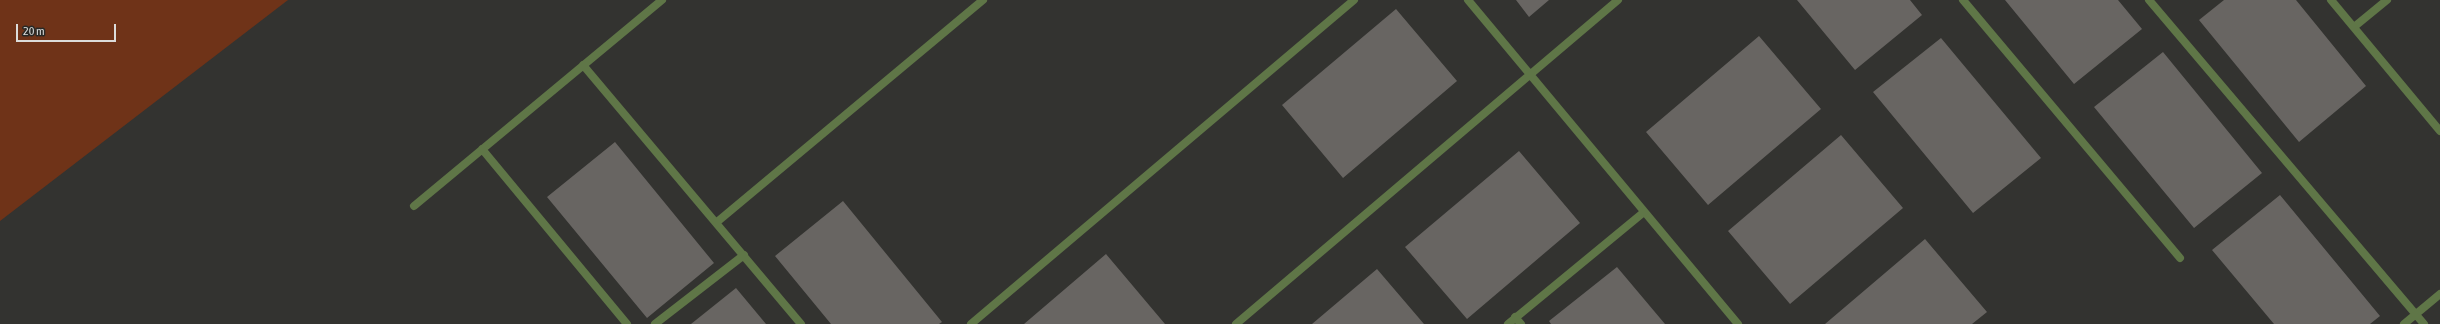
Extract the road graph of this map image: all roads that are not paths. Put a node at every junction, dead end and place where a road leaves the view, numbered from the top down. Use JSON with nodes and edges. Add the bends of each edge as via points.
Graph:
{"nodes":[{"id":1,"x":662,"y":0,"type":"edge"},
{"id":2,"x":983,"y":0,"type":"edge"},
{"id":3,"x":1354,"y":0,"type":"edge"},
{"id":4,"x":1468,"y":0,"type":"edge"},
{"id":5,"x":1618,"y":0,"type":"edge"},
{"id":6,"x":1963,"y":0,"type":"edge"},
{"id":7,"x":2149,"y":0,"type":"edge"},
{"id":8,"x":2331,"y":0,"type":"edge"},
{"id":9,"x":2387,"y":0,"type":"edge"},
{"id":10,"x":2354,"y":27,"type":"junction"},
{"id":11,"x":583,"y":65,"type":"junction"},
{"id":12,"x":1529,"y":74,"type":"junction"},
{"id":13,"x":2440,"y":131,"type":"edge"},
{"id":14,"x":482,"y":149,"type":"junction"},
{"id":15,"x":414,"y":206,"type":"dead end"},
{"id":16,"x":1644,"y":212,"type":"junction"},
{"id":17,"x":717,"y":222,"type":"junction"},
{"id":18,"x":744,"y":255,"type":"junction"},
{"id":19,"x":2180,"y":258,"type":"dead end"},
{"id":20,"x":2440,"y":294,"type":"edge"},
{"id":21,"x":2416,"y":314,"type":"junction"},
{"id":22,"x":1518,"y":321,"type":"edge"},
{"id":23,"x":627,"y":324,"type":"edge"},
{"id":24,"x":655,"y":324,"type":"edge"},
{"id":25,"x":801,"y":324,"type":"edge"},
{"id":26,"x":971,"y":324,"type":"edge"},
{"id":27,"x":1236,"y":324,"type":"edge"},
{"id":28,"x":1508,"y":324,"type":"edge"},
{"id":29,"x":1738,"y":324,"type":"edge"},
{"id":30,"x":2404,"y":324,"type":"edge"},
{"id":31,"x":2424,"y":324,"type":"edge"}],
"edges":[{"from":1,"to":11,"type":"street"},
{"from":2,"to":17,"type":"street"},
{"from":3,"to":26,"type":"street"},
{"from":4,"to":12,"type":"street"},
{"from":5,"to":12,"type":"street"},
{"from":6,"to":19,"type":"street"},
{"from":7,"to":21,"type":"street"},
{"from":8,"to":10,"type":"street"},
{"from":9,"to":10,"type":"street"},
{"from":10,"to":13,"type":"street"},
{"from":11,"to":14,"type":"street"},
{"from":11,"to":17,"type":"street"},
{"from":12,"to":16,"type":"street"},
{"from":12,"to":27,"type":"street"},
{"from":14,"to":15,"type":"street"},
{"from":14,"to":23,"type":"street"},
{"from":16,"to":22,"type":"street"},
{"from":16,"to":29,"type":"street"},
{"from":17,"to":18,"type":"street"},
{"from":18,"to":24,"type":"street"},
{"from":18,"to":25,"type":"street"},
{"from":20,"to":21,"type":"street"},
{"from":21,"to":30,"type":"street"},
{"from":21,"to":31,"type":"street"},
{"from":22,"to":28,"type":"street"}]}
